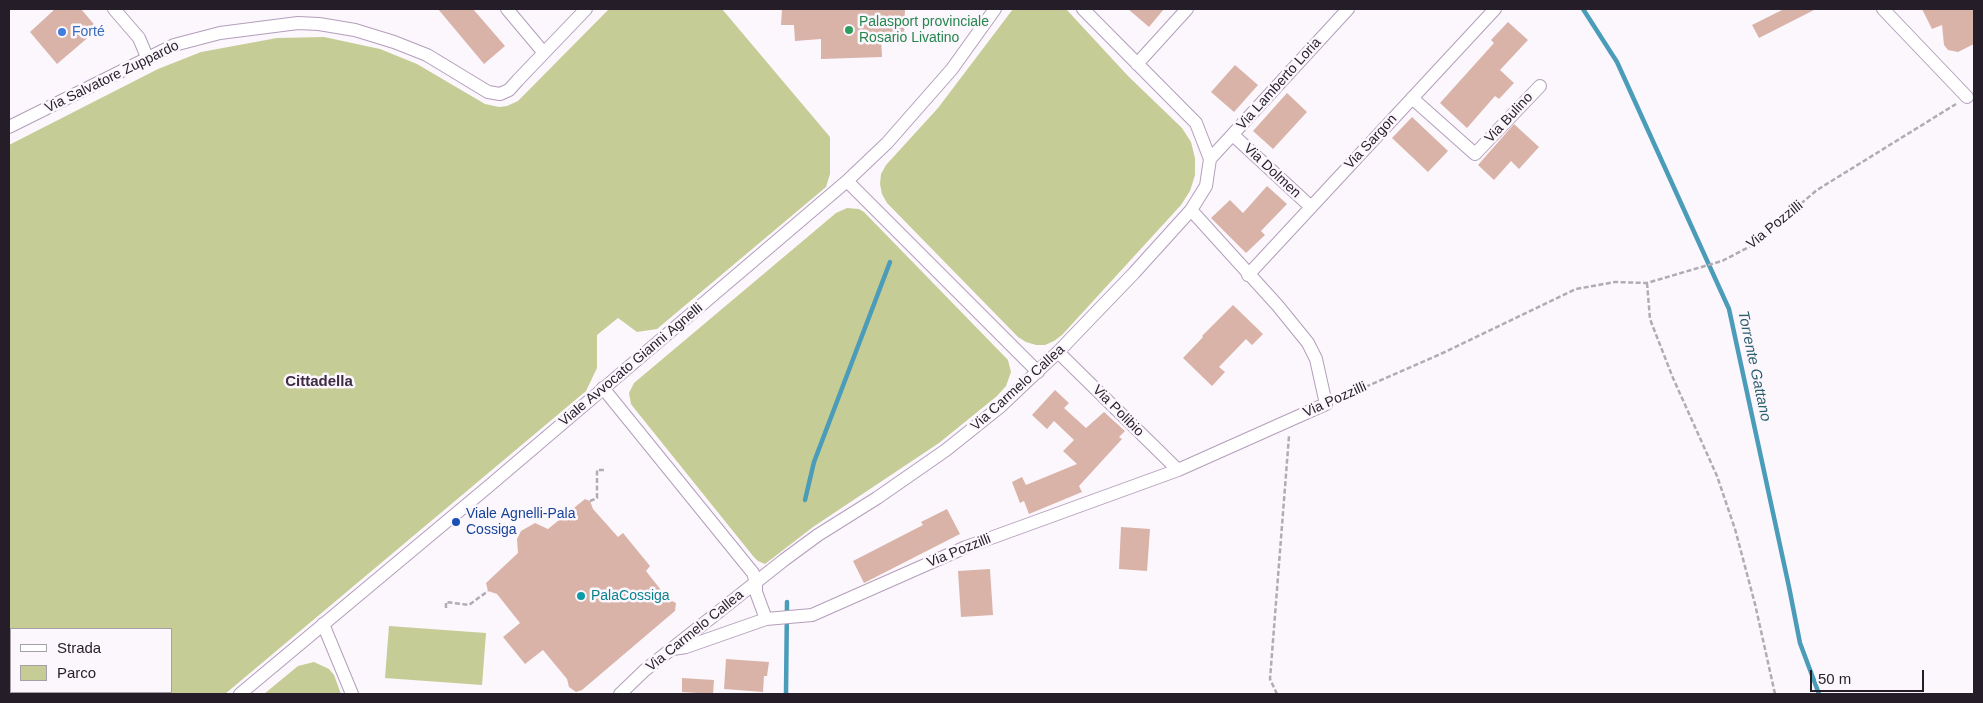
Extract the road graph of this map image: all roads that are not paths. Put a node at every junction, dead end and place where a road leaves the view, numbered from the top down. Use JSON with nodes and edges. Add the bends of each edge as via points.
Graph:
{"nodes":[{"id":1,"x":114,"y":9,"type":"edge"},
{"id":2,"x":507,"y":9,"type":"edge"},
{"id":3,"x":586,"y":9,"type":"edge"},
{"id":4,"x":995,"y":9,"type":"edge"},
{"id":5,"x":1083,"y":9,"type":"edge"},
{"id":6,"x":1187,"y":9,"type":"edge"},
{"id":7,"x":1348,"y":9,"type":"edge"},
{"id":8,"x":1495,"y":9,"type":"edge"},
{"id":9,"x":1883,"y":9,"type":"edge"},
{"id":10,"x":544,"y":53,"type":"junction"},
{"id":11,"x":147,"y":58,"type":"junction"},
{"id":12,"x":1137,"y":64,"type":"junction"},
{"id":13,"x":1540,"y":86,"type":"dead end"},
{"id":14,"x":1967,"y":97,"type":"road end"},
{"id":15,"x":1412,"y":98,"type":"junction"},
{"id":16,"x":9,"y":127,"type":"edge"},
{"id":17,"x":1233,"y":135,"type":"junction"},
{"id":18,"x":1210,"y":159,"type":"junction"},
{"id":19,"x":847,"y":181,"type":"junction"},
{"id":20,"x":1311,"y":207,"type":"junction"},
{"id":21,"x":1191,"y":210,"type":"junction"},
{"id":22,"x":1248,"y":275,"type":"junction"},
{"id":23,"x":1058,"y":352,"type":"junction"},
{"id":24,"x":1038,"y":372,"type":"junction"},
{"id":25,"x":603,"y":388,"type":"junction"},
{"id":26,"x":1178,"y":470,"type":"junction"},
{"id":27,"x":756,"y":582,"type":"junction"},
{"id":28,"x":766,"y":619,"type":"junction"},
{"id":29,"x":323,"y":624,"type":"junction"},
{"id":30,"x":671,"y":650,"type":"junction"},
{"id":31,"x":240,"y":694,"type":"edge"},
{"id":32,"x":352,"y":694,"type":"edge"},
{"id":33,"x":620,"y":694,"type":"edge"}],
"edges":[{"from":1,"to":11,"type":"street","via":[[139,38]]},
{"from":2,"to":10,"type":"street"},
{"from":3,"to":10,"type":"street","name":"Via Salvatore Zuppardo"},
{"from":4,"to":19,"type":"street","name":"Viale Avvocato Gianni Agnelli","via":[[952,68],[887,142]]},
{"from":5,"to":12,"type":"street"},
{"from":6,"to":12,"type":"street"},
{"from":7,"to":17,"type":"street","name":"Via Lamberto Loria"},
{"from":8,"to":15,"type":"street","name":"Via Sargon"},
{"from":9,"to":14,"type":"street"},
{"from":10,"to":11,"type":"street","name":"Via Salvatore Zuppardo","via":[[509,90],[500,94],[488,92],[426,55],[394,42],[355,30],[319,24],[298,23],[220,33],[174,45]]},
{"from":11,"to":16,"type":"street","name":"Via Salvatore Zuppardo"},
{"from":12,"to":18,"type":"street","via":[[1196,124]]},
{"from":13,"to":15,"type":"street","name":"Via Bulino","via":[[1475,154]]},
{"from":15,"to":20,"type":"street","name":"Via Sargon"},
{"from":17,"to":18,"type":"street","name":"Via Lamberto Loria"},
{"from":17,"to":20,"type":"street","name":"Via Dolmen"},
{"from":18,"to":21,"type":"street","name":"Via Carmelo Callea","via":[[1206,186]]},
{"from":19,"to":24,"type":"street"},
{"from":19,"to":25,"type":"street","name":"Viale Avvocato Gianni Agnelli"},
{"from":20,"to":22,"type":"street","name":"Via Sargon"},
{"from":21,"to":22,"type":"street"},
{"from":21,"to":23,"type":"street","name":"Via Carmelo Callea"},
{"from":22,"to":26,"type":"street","name":"Via Pozzilli","via":[[1308,343],[1316,359],[1326,404]]},
{"from":23,"to":24,"type":"street","name":"Via Carmelo Callea"},
{"from":23,"to":26,"type":"street","name":"Via Polibio"},
{"from":24,"to":27,"type":"street","name":"Via Carmelo Callea","via":[[946,450],[818,535]]},
{"from":25,"to":27,"type":"street","via":[[753,573]]},
{"from":25,"to":29,"type":"street","name":"Viale Avvocato Gianni Agnelli"},
{"from":26,"to":28,"type":"street","name":"Via Pozzilli","via":[[966,547],[812,615]]},
{"from":27,"to":28,"type":"street","via":[[756,592]]},
{"from":27,"to":30,"type":"street","name":"Via Carmelo Callea"},
{"from":28,"to":30,"type":"street","name":"Via Pozzilli"},
{"from":29,"to":31,"type":"street","name":"Viale Avvocato Gianni Agnelli"},
{"from":29,"to":32,"type":"street"},
{"from":30,"to":33,"type":"street","name":"Via Carmelo Callea"}]}
